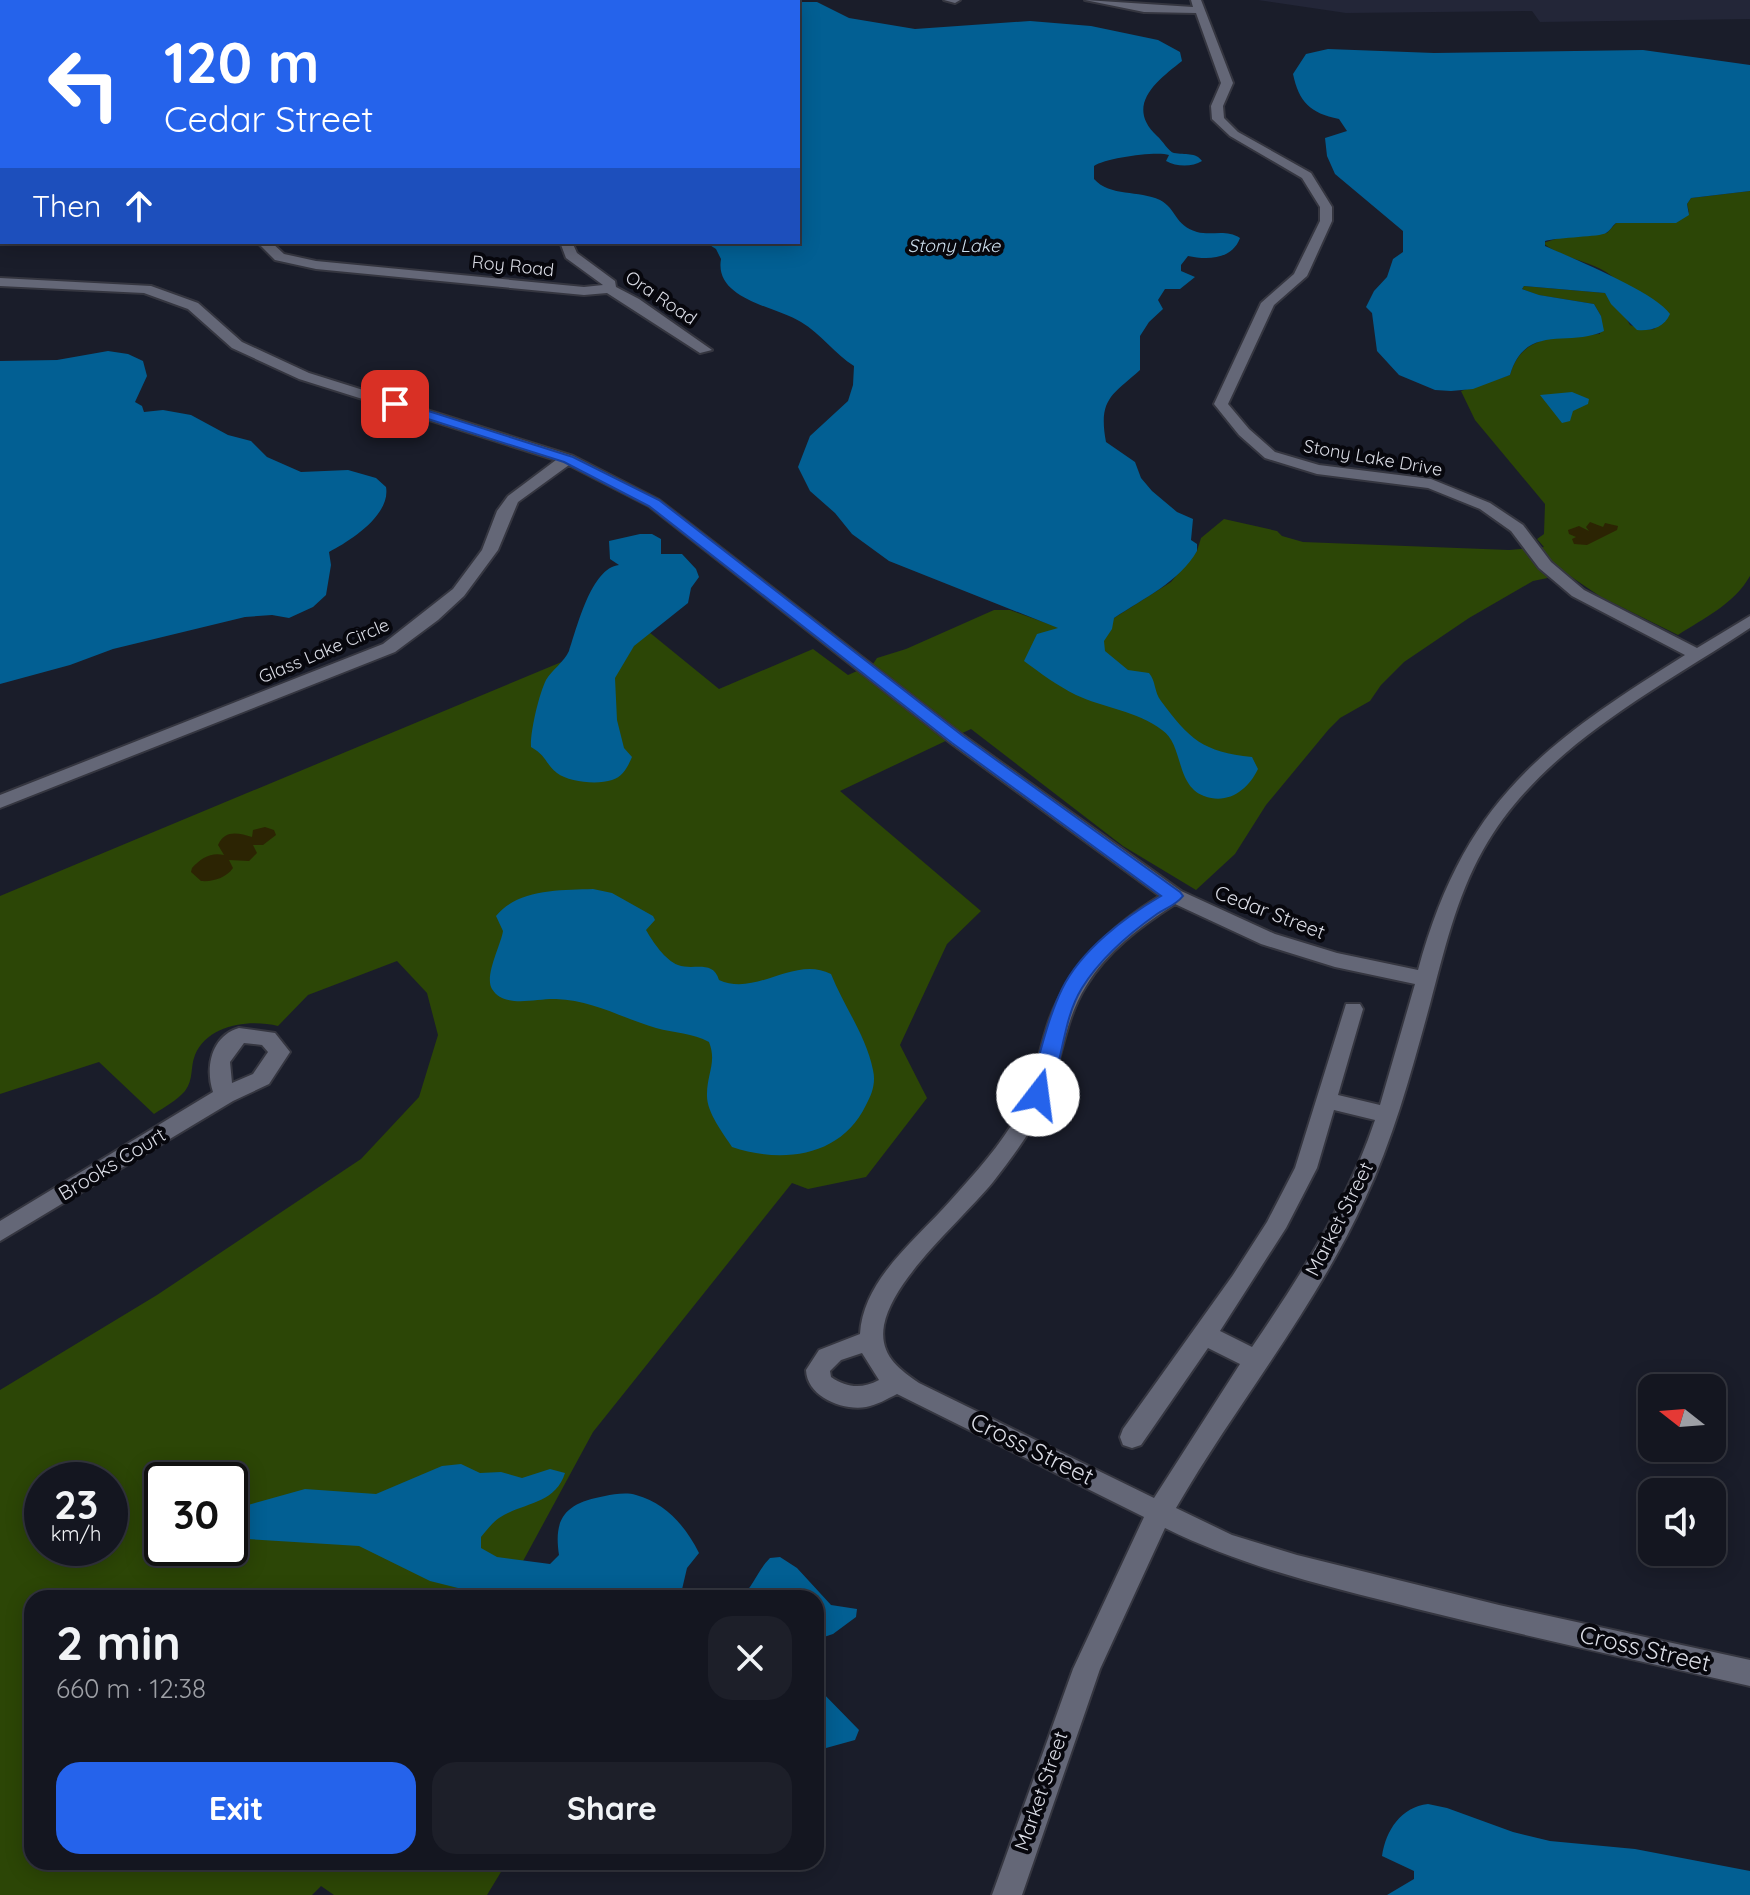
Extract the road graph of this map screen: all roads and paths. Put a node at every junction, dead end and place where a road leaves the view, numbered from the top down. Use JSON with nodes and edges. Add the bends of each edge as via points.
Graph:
{"nodes":[{"id":1,"x":949,"y":0,"type":"edge"},
{"id":2,"x":955,"y":0,"type":"edge"},
{"id":3,"x":1090,"y":0,"type":"edge"},
{"id":4,"x":1198,"y":5,"type":"edge"},
{"id":5,"x":265,"y":244,"type":"edge"},
{"id":6,"x":567,"y":244,"type":"edge"},
{"id":7,"x":0,"y":282,"type":"edge"},
{"id":8,"x":609,"y":289,"type":"junction"},
{"id":9,"x":705,"y":350,"type":"dead end"},
{"id":10,"x":568,"y":459,"type":"junction"},
{"id":11,"x":1750,"y":621,"type":"edge"},
{"id":12,"x":1697,"y":655,"type":"junction"},
{"id":13,"x":0,"y":802,"type":"edge"},
{"id":14,"x":1174,"y":896,"type":"junction"},
{"id":15,"x":1426,"y":979,"type":"junction"},
{"id":16,"x":1353,"y":1009,"type":"dead end"},
{"id":17,"x":225,"y":1095,"type":"dead end"},
{"id":18,"x":1326,"y":1100,"type":"junction"},
{"id":19,"x":1387,"y":1115,"type":"junction"},
{"id":20,"x":0,"y":1232,"type":"edge"},
{"id":21,"x":1205,"y":1335,"type":"junction"},
{"id":22,"x":870,"y":1341,"type":"junction"},
{"id":23,"x":1256,"y":1361,"type":"junction"},
{"id":24,"x":895,"y":1383,"type":"junction"},
{"id":25,"x":1132,"y":1437,"type":"dead end"},
{"id":26,"x":1161,"y":1511,"type":"junction"},
{"id":27,"x":1750,"y":1673,"type":"edge"},
{"id":28,"x":1007,"y":1895,"type":"edge"}],
"edges":[{"from":1,"to":2,"type":"street"},
{"from":3,"to":4,"type":"street","via":[[1144,9]]},
{"from":4,"to":12,"type":"street","name":"Stony Lake Drive","via":[[1227,83],[1217,106],[1218,119],[1234,134],[1307,176],[1326,207],[1326,221],[1300,276],[1268,303],[1221,404],[1270,455],[1317,469],[1431,484],[1485,506],[1517,528],[1545,565],[1578,593]]},
{"from":5,"to":8,"type":"street","name":"Roy Road","via":[[280,257],[316,265],[584,291]]},
{"from":6,"to":8,"type":"street","name":"Ora Road","via":[[571,255],[610,284]]},
{"from":7,"to":10,"type":"street","via":[[146,289],[193,306],[237,345],[304,376]]},
{"from":8,"to":9,"type":"street","name":"Ora Road"},
{"from":10,"to":13,"type":"street","name":"Glass Lake Circle","via":[[515,497],[498,523],[492,548],[469,582],[426,623],[389,648]]},
{"from":10,"to":14,"type":"street","name":"Cedar Street","via":[[654,503],[958,740]]},
{"from":11,"to":12,"type":"street","name":"Market Street"},
{"from":12,"to":15,"type":"street","name":"Market Street","via":[[1574,735],[1509,800],[1460,874]]},
{"from":14,"to":15,"type":"street","name":"Cedar Street","via":[[1281,944]]},
{"from":14,"to":22,"type":"street","via":[[1115,939],[1072,988],[1027,1118],[1009,1146],[887,1286],[874,1312]]},
{"from":15,"to":19,"type":"street","name":"Market Street"},
{"from":16,"to":18,"type":"street"},
{"from":17,"to":20,"type":"street","name":"Brooks Court"},
{"from":18,"to":19,"type":"street"},
{"from":18,"to":21,"type":"street","via":[[1294,1192]]},
{"from":19,"to":23,"type":"street","name":"Market Street","via":[[1351,1205]]},
{"from":21,"to":23,"type":"street"},
{"from":21,"to":25,"type":"street"},
{"from":22,"to":24,"type":"street","via":[[880,1368]]},
{"from":22,"to":24,"type":"street","via":[[843,1348],[823,1362],[822,1383],[835,1395],[867,1397]]},
{"from":23,"to":26,"type":"street","name":"Market Street"},
{"from":24,"to":26,"type":"street","name":"Cross Street"},
{"from":26,"to":27,"type":"street","name":"Cross Street","via":[[1226,1545],[1297,1567]]},
{"from":26,"to":28,"type":"street","name":"Market Street","via":[[1101,1628],[1053,1751]]}]}
